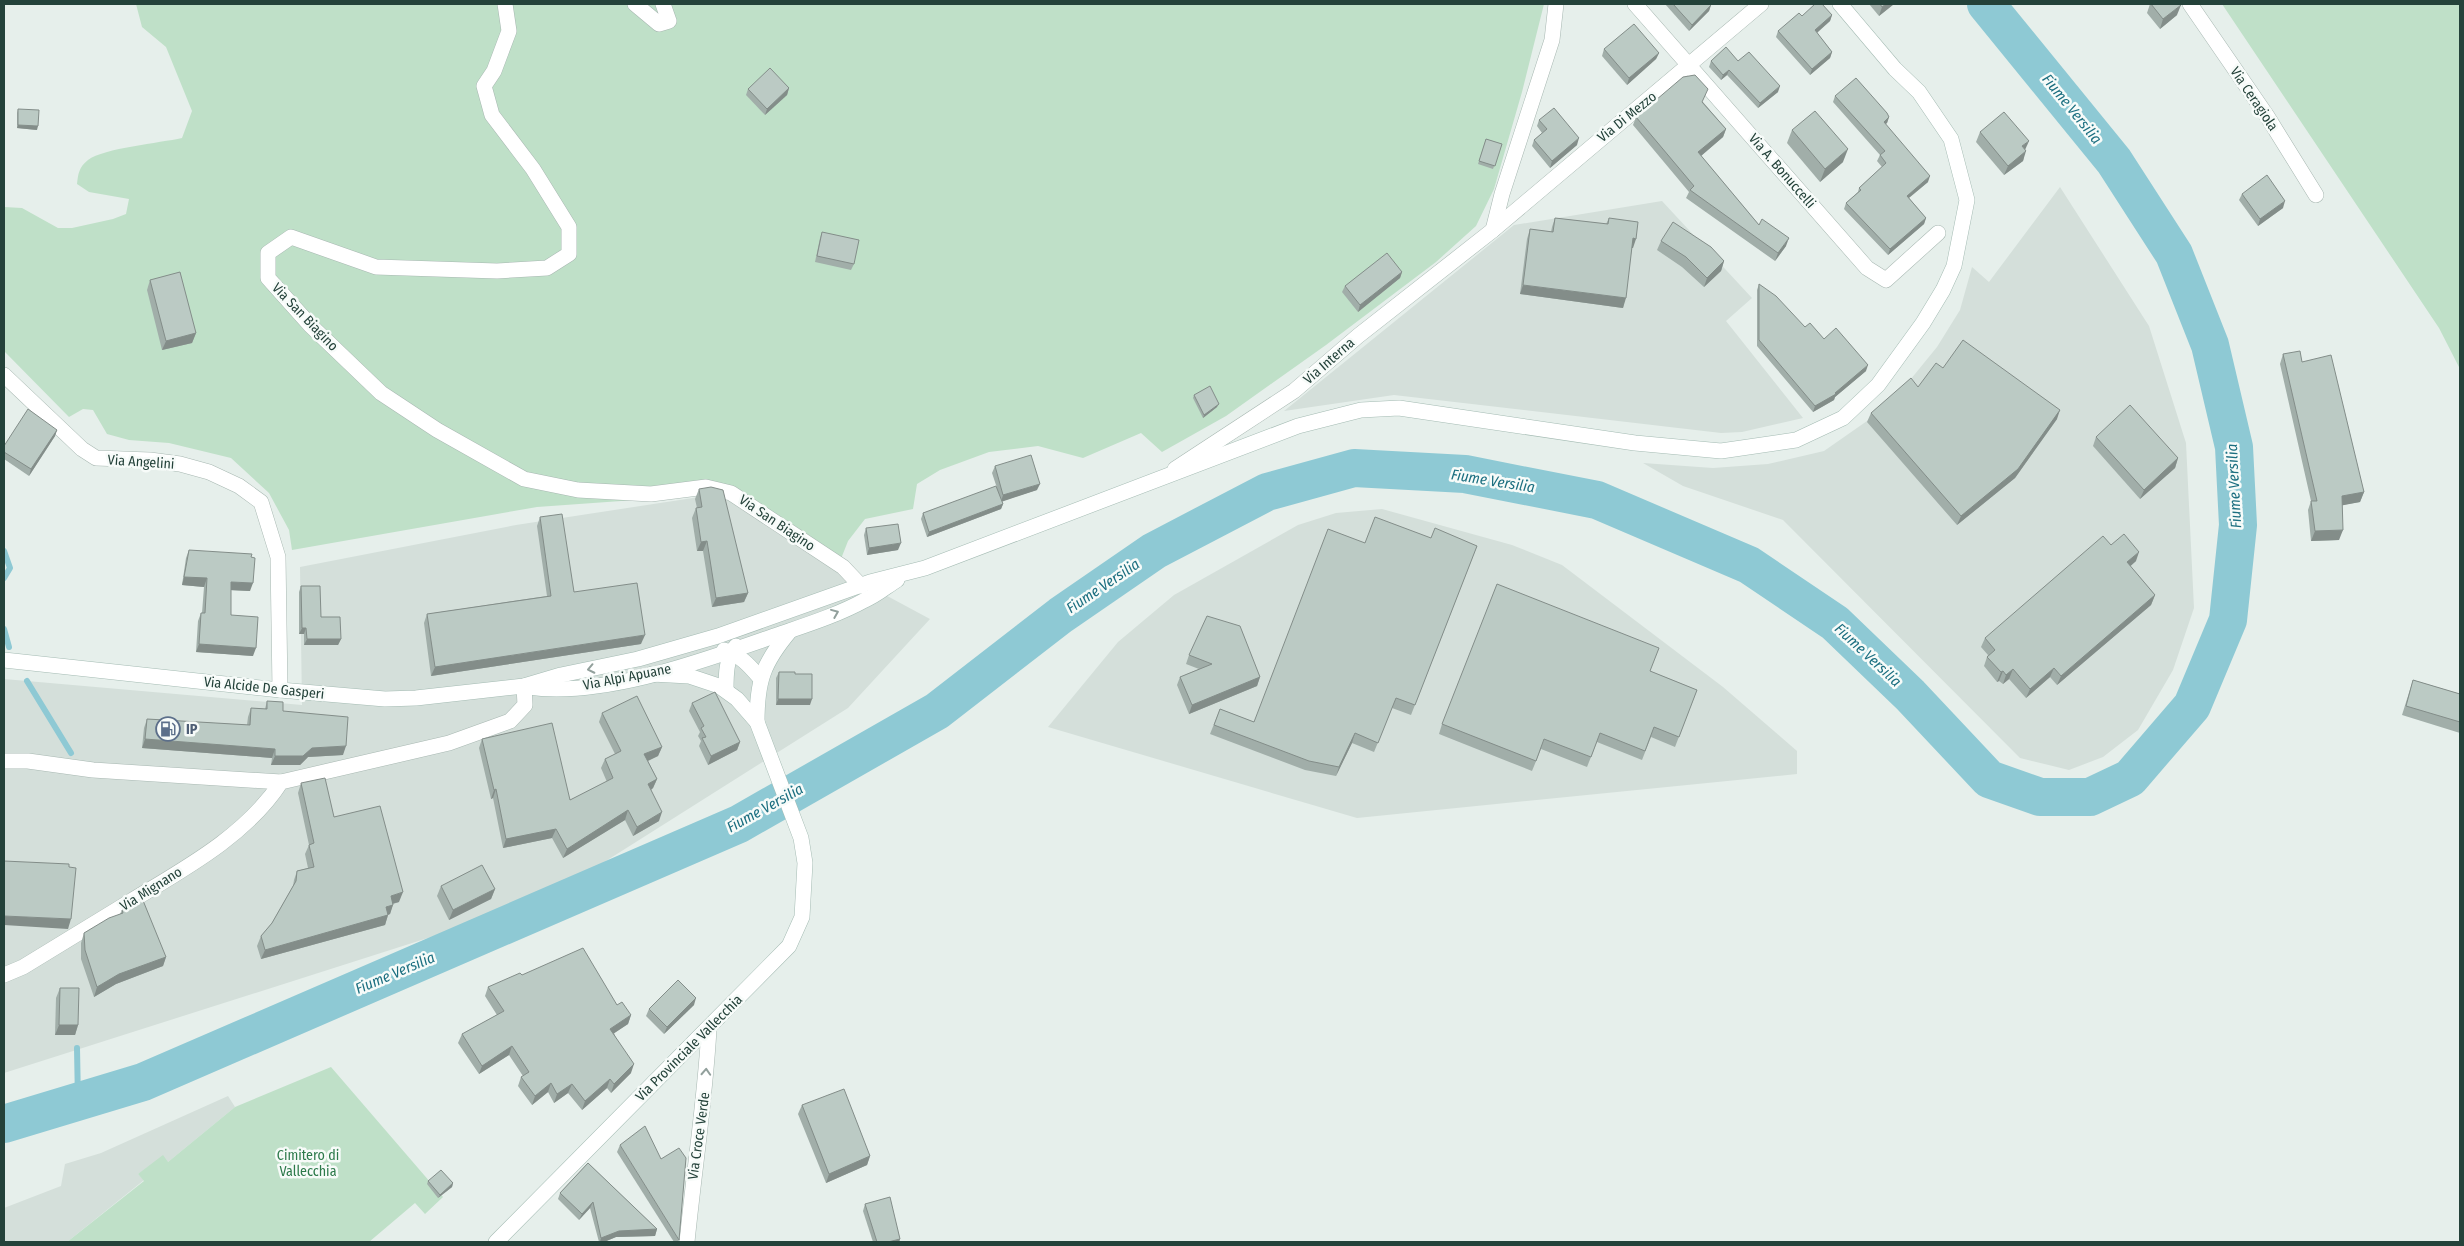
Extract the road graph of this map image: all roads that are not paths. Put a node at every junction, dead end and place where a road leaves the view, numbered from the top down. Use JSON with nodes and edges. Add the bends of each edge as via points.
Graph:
{"nodes":[{"id":1,"x":505,"y":4,"type":"edge"},
{"id":2,"x":635,"y":4,"type":"edge"},
{"id":3,"x":663,"y":4,"type":"edge"},
{"id":4,"x":1556,"y":4,"type":"edge"},
{"id":5,"x":1635,"y":4,"type":"edge"},
{"id":6,"x":1761,"y":4,"type":"edge"},
{"id":7,"x":1840,"y":4,"type":"edge"},
{"id":8,"x":2190,"y":4,"type":"edge"},
{"id":9,"x":1689,"y":66,"type":"junction"},
{"id":10,"x":2316,"y":195,"type":"dead end"},
{"id":11,"x":1494,"y":230,"type":"junction"},
{"id":12,"x":1938,"y":232,"type":"dead end"},
{"id":13,"x":4,"y":375,"type":"edge"},
{"id":14,"x":1156,"y":481,"type":"junction"},
{"id":15,"x":909,"y":572,"type":"junction"},
{"id":16,"x":861,"y":586,"type":"junction"},
{"id":17,"x":814,"y":602,"type":"junction"},
{"id":18,"x":790,"y":631,"type":"junction"},
{"id":19,"x":731,"y":652,"type":"junction"},
{"id":20,"x":638,"y":659,"type":"junction"},
{"id":21,"x":4,"y":660,"type":"edge"},
{"id":22,"x":652,"y":674,"type":"junction"},
{"id":23,"x":760,"y":678,"type":"junction"},
{"id":24,"x":524,"y":686,"type":"junction"},
{"id":25,"x":280,"y":690,"type":"junction"},
{"id":26,"x":726,"y":690,"type":"junction"},
{"id":27,"x":757,"y":722,"type":"junction"},
{"id":28,"x":4,"y":761,"type":"edge"},
{"id":29,"x":281,"y":782,"type":"junction"},
{"id":30,"x":4,"y":975,"type":"edge"},
{"id":31,"x":709,"y":1029,"type":"junction"},
{"id":32,"x":496,"y":1242,"type":"edge"},
{"id":33,"x":687,"y":1242,"type":"edge"}],
"edges":[{"from":1,"to":16,"type":"street","name":"Via San Biagino","via":[[509,31],[494,72],[484,86],[492,115],[533,169],[569,227],[569,254],[547,268],[497,271],[376,267],[291,237],[268,253],[268,278],[310,325],[381,393],[437,430],[524,479],[578,490],[651,494],[706,487],[731,493],[843,567]]},
{"from":2,"to":3,"type":"street","via":[[659,24],[670,21]]},
{"from":4,"to":11,"type":"street","via":[[1552,40],[1502,194]]},
{"from":5,"to":9,"type":"street","name":"Via A. Bonuccelli"},
{"from":6,"to":9,"type":"street","name":"Via Di Mezzo"},
{"from":7,"to":14,"type":"street","via":[[1919,92],[1951,138],[1967,200],[1954,266],[1942,290],[1878,385],[1843,418],[1796,440],[1721,451],[1635,443],[1399,408],[1361,410],[1298,426]]},
{"from":8,"to":10,"type":"street","name":"Via Ceragiola"},
{"from":9,"to":11,"type":"street","name":"Via Di Mezzo"},
{"from":9,"to":12,"type":"street","name":"Via A. Bonuccelli","via":[[1867,268],[1886,280]]},
{"from":11,"to":14,"type":"street","name":"Via Interna","via":[[1358,336],[1294,391]]},
{"from":13,"to":25,"type":"street","name":"Via Angelini","via":[[82,449],[96,458],[180,464],[209,472],[239,486],[261,502],[278,557]]},
{"from":14,"to":15,"type":"street"},
{"from":15,"to":16,"type":"street","name":"Via Alpi Apuane"},
{"from":18,"to":15,"type":"street","name":"Via Alpi Apuane","one_way":true,"via":[[865,600]]},
{"from":16,"to":17,"type":"street","name":"Via Alpi Apuane"},
{"from":17,"to":19,"type":"street","via":[[805,614],[747,636]]},
{"from":17,"to":20,"type":"street","name":"Via Alpi Apuane","via":[[718,636]]},
{"from":18,"to":19,"type":"street","name":"Via Alpi Apuane"},
{"from":18,"to":23,"type":"street","via":[[772,652]]},
{"from":19,"to":20,"type":"street","via":[[713,647],[648,664]]},
{"from":19,"to":22,"type":"street","name":"Via Alpi Apuane"},
{"from":19,"to":23,"type":"street"},
{"from":19,"to":26,"type":"street"},
{"from":20,"to":24,"type":"street","name":"Via Alpi Apuane","one_way":true},
{"from":21,"to":25,"type":"street","name":"Via Alcide De Gasperi"},
{"from":22,"to":24,"type":"street","name":"Via Alpi Apuane","via":[[551,690]]},
{"from":22,"to":26,"type":"street","via":[[694,677]]},
{"from":23,"to":27,"type":"street"},
{"from":24,"to":25,"type":"street","name":"Via Alcide De Gasperi","via":[[385,699]]},
{"from":24,"to":29,"type":"street","via":[[525,705],[510,721],[500,726],[449,743]]},
{"from":26,"to":27,"type":"street"},
{"from":27,"to":31,"type":"street","name":"Via Provinciale Vallecchia","via":[[801,838],[805,864],[802,917],[789,946]]},
{"from":28,"to":29,"type":"street"},
{"from":29,"to":30,"type":"street","name":"Via Mignano","via":[[269,802],[222,843],[152,889],[23,967]]},
{"from":31,"to":32,"type":"street","name":"Via Provinciale Vallecchia"},
{"from":33,"to":31,"type":"street","name":"Via Croce Verde","one_way":true,"via":[[705,1100]]}]}
